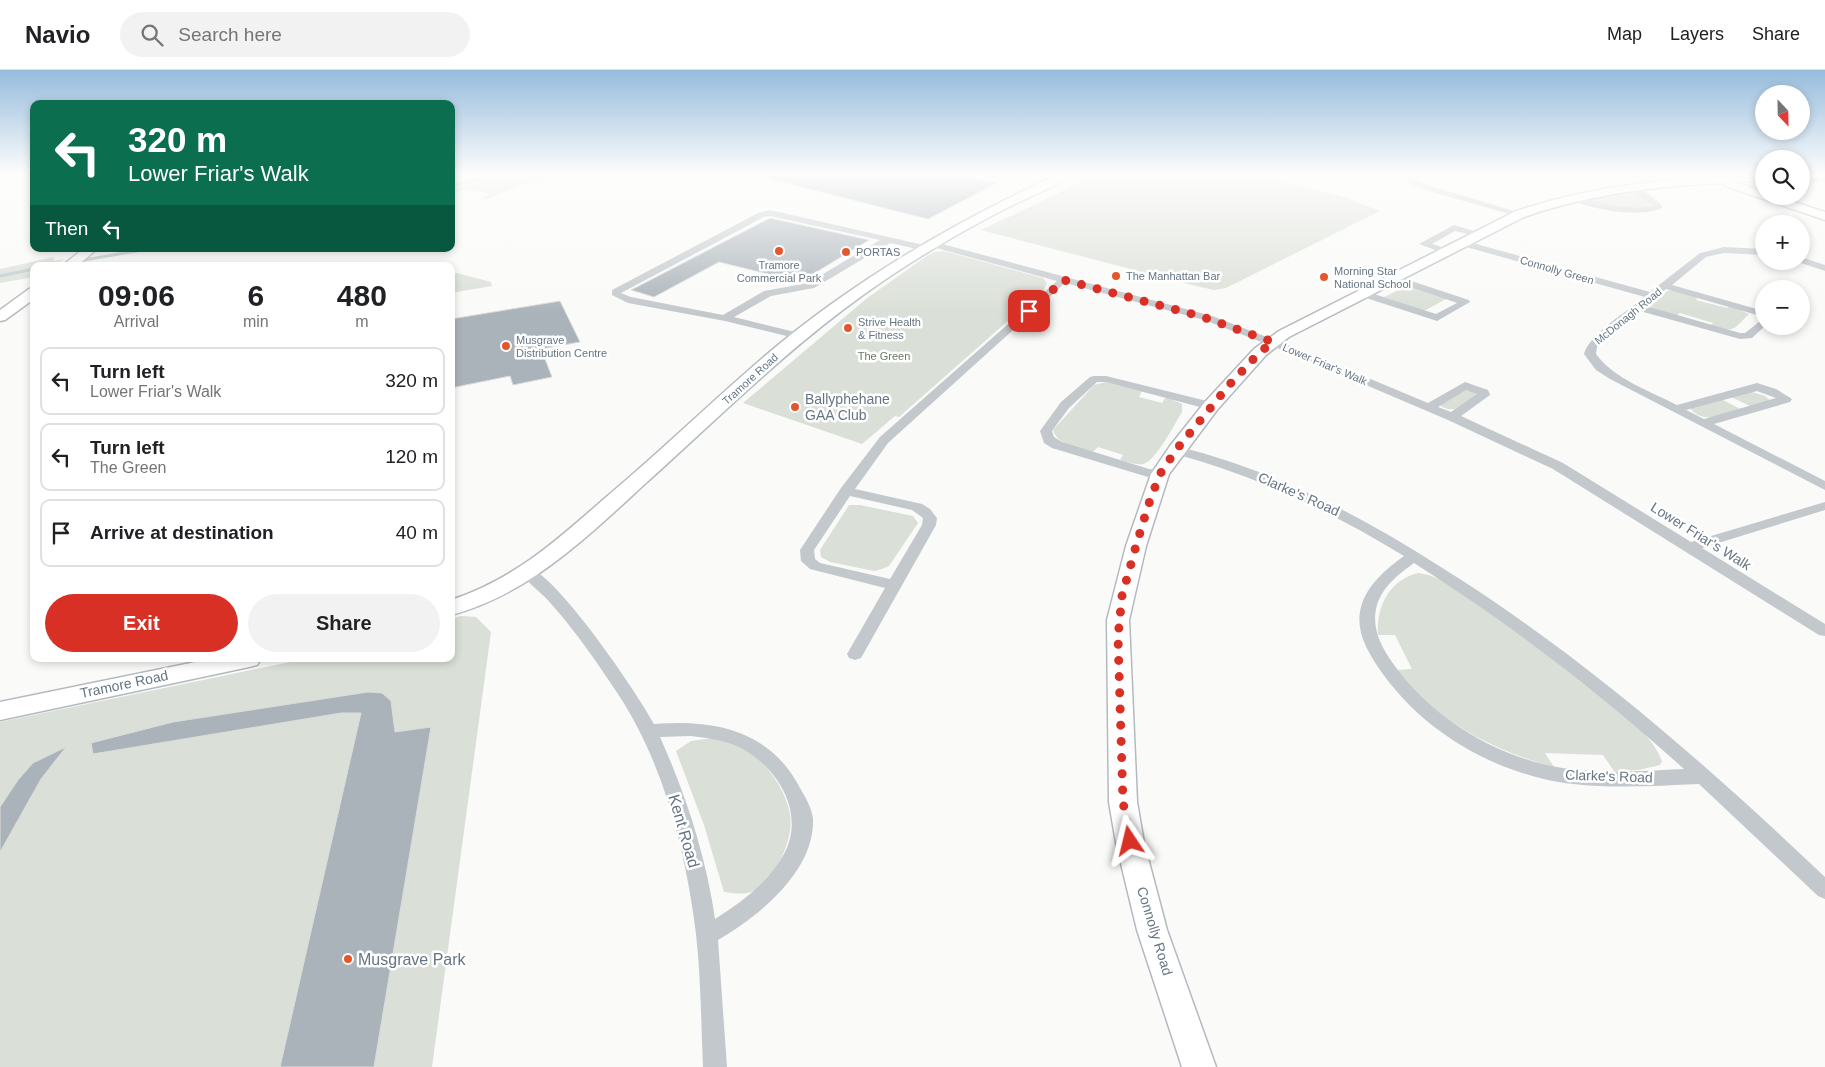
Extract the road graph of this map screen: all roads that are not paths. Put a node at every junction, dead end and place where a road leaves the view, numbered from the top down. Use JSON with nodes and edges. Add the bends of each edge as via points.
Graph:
{"nodes":[{"id":1,"x":751,"y":221,"type":"edge"},
{"id":2,"x":804,"y":221,"type":"edge"},
{"id":3,"x":974,"y":221,"type":"edge"},
{"id":4,"x":1507,"y":221,"type":"edge"},
{"id":5,"x":889,"y":239,"type":"junction"},
{"id":6,"x":1463,"y":243,"type":"junction"},
{"id":7,"x":928,"y":246,"type":"junction"},
{"id":8,"x":1755,"y":251,"type":"edge"},
{"id":9,"x":88,"y":252,"type":"edge"},
{"id":10,"x":74,"y":262,"type":"edge"},
{"id":11,"x":1810,"y":263,"type":"edge"},
{"id":12,"x":1825,"y":268,"type":"edge"},
{"id":13,"x":1393,"y":278,"type":"junction"},
{"id":14,"x":1064,"y":280,"type":"junction"},
{"id":15,"x":1665,"y":286,"type":"junction"},
{"id":16,"x":1361,"y":293,"type":"junction"},
{"id":17,"x":30,"y":295,"type":"edge"},
{"id":18,"x":1652,"y":296,"type":"junction"},
{"id":19,"x":1639,"y":307,"type":"junction"},
{"id":20,"x":1755,"y":311,"type":"edge"},
{"id":21,"x":0,"y":317,"type":"edge"},
{"id":22,"x":725,"y":318,"type":"junction"},
{"id":23,"x":1755,"y":329,"type":"edge"},
{"id":24,"x":799,"y":336,"type":"junction"},
{"id":25,"x":1273,"y":342,"type":"junction"},
{"id":26,"x":1723,"y":396,"type":"junction"},
{"id":27,"x":1211,"y":406,"type":"junction"},
{"id":28,"x":1429,"y":407,"type":"junction"},
{"id":29,"x":1675,"y":409,"type":"junction"},
{"id":30,"x":1751,"y":409,"type":"junction"},
{"id":31,"x":1452,"y":417,"type":"junction"},
{"id":32,"x":1703,"y":423,"type":"junction"},
{"id":33,"x":1176,"y":450,"type":"junction"},
{"id":34,"x":1160,"y":474,"type":"junction"},
{"id":35,"x":1825,"y":486,"type":"edge"},
{"id":36,"x":846,"y":491,"type":"junction"},
{"id":37,"x":1825,"y":506,"type":"edge"},
{"id":38,"x":1690,"y":547,"type":"junction"},
{"id":39,"x":1414,"y":556,"type":"junction"},
{"id":40,"x":529,"y":573,"type":"junction"},
{"id":41,"x":893,"y":585,"type":"junction"},
{"id":42,"x":455,"y":607,"type":"edge"},
{"id":43,"x":1825,"y":631,"type":"edge"},
{"id":44,"x":855,"y":654,"type":"dead end"},
{"id":45,"x":235,"y":662,"type":"edge"},
{"id":46,"x":0,"y":711,"type":"edge"},
{"id":47,"x":649,"y":731,"type":"junction"},
{"id":48,"x":1703,"y":776,"type":"junction"},
{"id":49,"x":1825,"y":890,"type":"edge"},
{"id":50,"x":707,"y":935,"type":"junction"},
{"id":51,"x":715,"y":1067,"type":"edge"},
{"id":52,"x":1199,"y":1067,"type":"edge"}],
"edges":[{"from":1,"to":22,"type":"street","name":"Lower Friar's Walk","via":[[616,292],[628,300]]},
{"from":2,"to":5,"type":"street","name":"Lower Friar's Walk"},
{"from":3,"to":7,"type":"street","name":"Tramore Road"},
{"from":4,"to":6,"type":"street","name":"Connolly Road"},
{"from":5,"to":7,"type":"street","name":"Lower Friar's Walk"},
{"from":5,"to":22,"type":"street","via":[[811,286],[768,293]]},
{"from":6,"to":13,"type":"street","name":"Connolly Road"},
{"from":6,"to":18,"type":"street","name":"Connolly Green"},
{"from":7,"to":14,"type":"street","name":"Lower Friar's Walk"},
{"from":7,"to":24,"type":"street","name":"Tramore Road"},
{"from":8,"to":15,"type":"street","name":"McDonagh Road","via":[[1707,253]]},
{"from":9,"to":10,"type":"street"},
{"from":11,"to":12,"type":"street"},
{"from":13,"to":16,"type":"street","name":"Connolly Road"},
{"from":13,"to":16,"type":"street","via":[[1465,302],[1437,318]]},
{"from":14,"to":25,"type":"street","name":"Lower Friar's Walk","via":[[1200,316]]},
{"from":14,"to":36,"type":"street","via":[[884,440]]},
{"from":15,"to":18,"type":"street","name":"McDonagh Road"},
{"from":15,"to":20,"type":"street"},
{"from":16,"to":25,"type":"street","name":"Connolly Road"},
{"from":17,"to":21,"type":"street"},
{"from":18,"to":19,"type":"street","name":"McDonagh Road"},
{"from":19,"to":23,"type":"street","via":[[1740,336],[1748,336]]},
{"from":19,"to":29,"type":"street","name":"McDonagh Road","via":[[1592,346],[1590,354],[1605,372]]},
{"from":22,"to":24,"type":"street"},
{"from":24,"to":40,"type":"street","name":"Tramore Road"},
{"from":25,"to":27,"type":"street","name":"Connolly Road"},
{"from":25,"to":28,"type":"street","name":"Lower Friar's Walk"},
{"from":26,"to":29,"type":"street"},
{"from":26,"to":30,"type":"street"},
{"from":26,"to":30,"type":"street","via":[[1757,387],[1786,399]]},
{"from":27,"to":33,"type":"street","name":"Connolly Road"},
{"from":27,"to":34,"type":"street","via":[[1106,379],[1094,379],[1065,405],[1046,431],[1049,441],[1057,445]]},
{"from":28,"to":31,"type":"street","name":"Lower Friar's Walk"},
{"from":28,"to":31,"type":"street","via":[[1465,386],[1484,393]]},
{"from":29,"to":32,"type":"street","name":"McDonagh Road"},
{"from":30,"to":32,"type":"street"},
{"from":31,"to":38,"type":"street","name":"Lower Friar's Walk","via":[[1558,466]]},
{"from":32,"to":35,"type":"street","name":"McDonagh Road"},
{"from":33,"to":34,"type":"street","name":"Connolly Road"},
{"from":33,"to":39,"type":"street","name":"Clarke's Road","via":[[1228,464],[1290,488],[1340,512]]},
{"from":34,"to":52,"type":"street","name":"Connolly Road","via":[[1136,546],[1118,620],[1123,802],[1152,930]]},
{"from":36,"to":41,"type":"street","via":[[917,508],[930,518],[929,525]]},
{"from":36,"to":41,"type":"street","via":[[807,550],[808,561],[815,566]]},
{"from":37,"to":38,"type":"street"},
{"from":38,"to":43,"type":"street","name":"Lower Friar's Walk"},
{"from":39,"to":48,"type":"street","name":"Clarke's Road","via":[[1468,589],[1550,648]]},
{"from":39,"to":48,"type":"street","name":"Clarke's Road","via":[[1393,571],[1377,591],[1368,608],[1368,629],[1377,653],[1393,678],[1438,721],[1489,750],[1567,776],[1613,779]]},
{"from":40,"to":42,"type":"street","name":"Tramore Road","via":[[481,598]]},
{"from":40,"to":47,"type":"street","name":"Kent Road","via":[[582,631]]},
{"from":41,"to":44,"type":"street"},
{"from":45,"to":46,"type":"street","name":"Tramore Road"},
{"from":47,"to":50,"type":"street","name":"Kent Road","via":[[688,837]]},
{"from":47,"to":50,"type":"street","via":[[694,729],[729,734],[745,741],[767,756],[785,776],[801,811],[803,820],[798,844],[783,873],[738,916]]},
{"from":48,"to":49,"type":"street","name":"Clarke's Road"},
{"from":50,"to":51,"type":"street","name":"Kent Road"}]}
